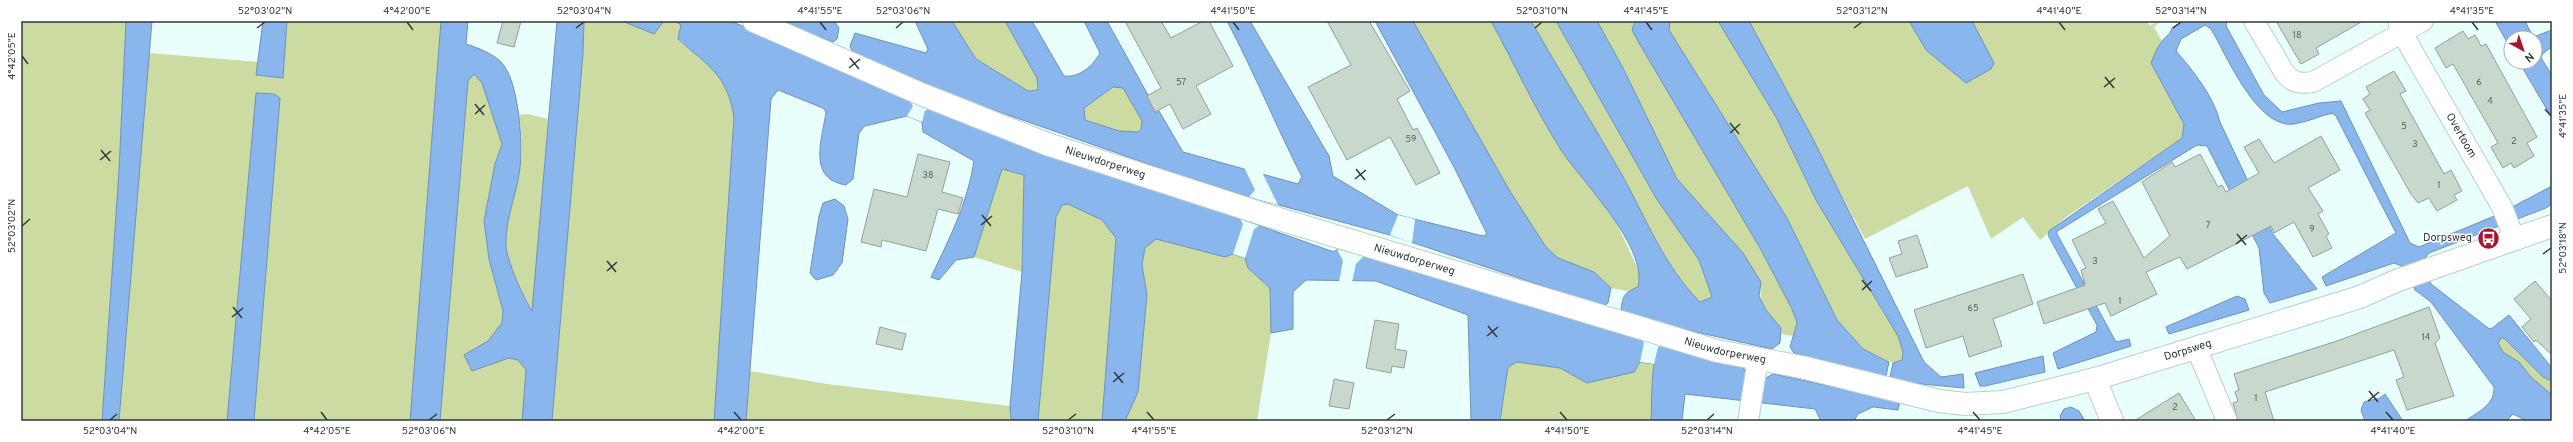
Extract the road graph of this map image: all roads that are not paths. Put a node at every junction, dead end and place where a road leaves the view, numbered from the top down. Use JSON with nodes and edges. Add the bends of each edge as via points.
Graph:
{"nodes":[{"id":1,"x":2254,"y":21,"type":"edge"},
{"id":2,"x":2423,"y":21,"type":"edge"},
{"id":3,"x":757,"y":22,"type":"edge"},
{"id":4,"x":2400,"y":27,"type":"edge"},
{"id":5,"x":2550,"y":231,"type":"edge"},
{"id":6,"x":2513,"y":233,"type":"junction"},
{"id":7,"x":2196,"y":348,"type":"junction"},
{"id":8,"x":1758,"y":359,"type":"junction"},
{"id":9,"x":2095,"y":379,"type":"junction"},
{"id":10,"x":1749,"y":413,"type":"edge"},
{"id":11,"x":2112,"y":421,"type":"edge"},
{"id":12,"x":2227,"y":421,"type":"edge"}],
"edges":[{"from":1,"to":4,"type":"street","via":[[2284,72],[2290,80],[2300,84],[2313,82]]},
{"from":2,"to":4,"type":"street"},
{"from":3,"to":8,"type":"street","name":"Nieuwdorperweg","via":[[921,94],[1047,144],[1266,215],[1717,351]]},
{"from":4,"to":6,"type":"street","name":"Overtoom","via":[[2502,208]]},
{"from":5,"to":6,"type":"street","name":"Dorpsweg"},
{"from":6,"to":7,"type":"street","name":"Dorpsweg","via":[[2434,268],[2360,296]]},
{"from":7,"to":9,"type":"street","name":"Dorpsweg"},
{"from":7,"to":12,"type":"street"},
{"from":8,"to":9,"type":"street","name":"Nieuwdorperweg","via":[[1802,367],[1938,401],[1965,404],[2003,402]]},
{"from":8,"to":10,"type":"street"},
{"from":9,"to":11,"type":"street"}]}
